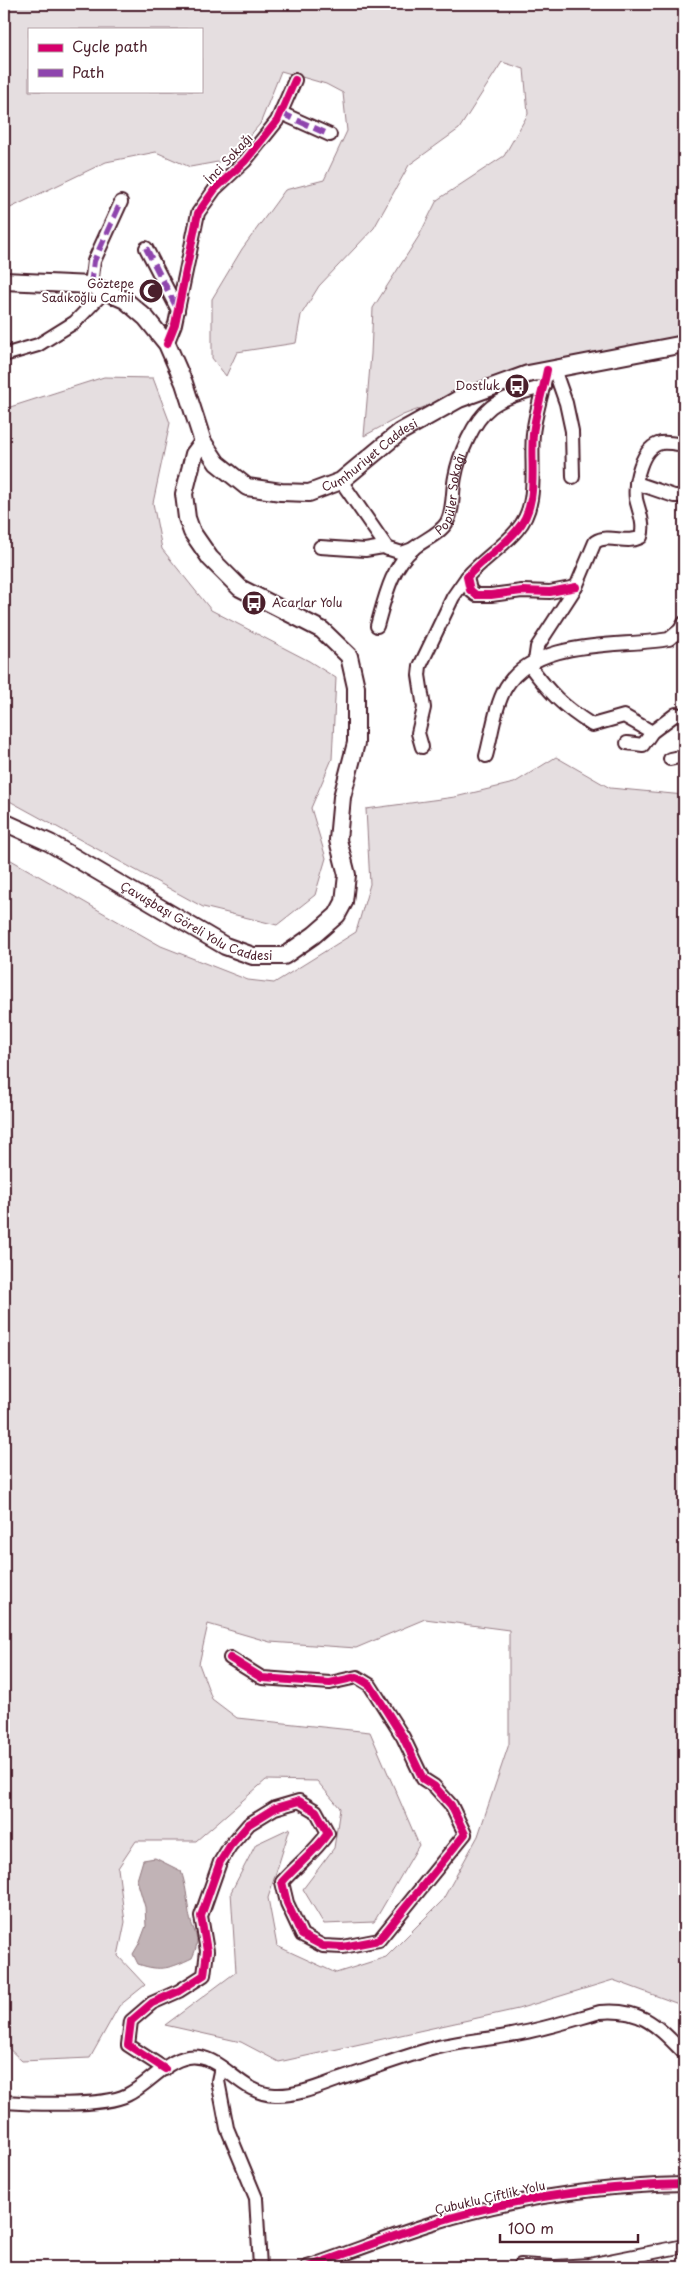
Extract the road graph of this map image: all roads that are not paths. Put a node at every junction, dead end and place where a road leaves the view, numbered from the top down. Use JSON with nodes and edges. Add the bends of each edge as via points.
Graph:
{"nodes":[{"id":1,"x":295,"y":80,"type":"dead end"},
{"id":2,"x":281,"y":113,"type":"junction"},
{"id":3,"x":330,"y":135,"type":"dead end"},
{"id":4,"x":121,"y":202,"type":"dead end"},
{"id":5,"x":146,"y":248,"type":"dead end"},
{"id":6,"x":4,"y":281,"type":"edge"},
{"id":7,"x":98,"y":288,"type":"junction"},
{"id":8,"x":178,"y":310,"type":"junction"},
{"id":9,"x":167,"y":344,"type":"junction"},
{"id":10,"x":684,"y":344,"type":"edge"},
{"id":11,"x":4,"y":355,"type":"edge"},
{"id":12,"x":548,"y":375,"type":"junction"},
{"id":13,"x":203,"y":442,"type":"junction"},
{"id":14,"x":684,"y":444,"type":"edge"},
{"id":15,"x":573,"y":477,"type":"dead end"},
{"id":16,"x":341,"y":482,"type":"junction"},
{"id":17,"x":636,"y":483,"type":"junction"},
{"id":18,"x":684,"y":496,"type":"edge"},
{"id":19,"x":320,"y":547,"type":"dead end"},
{"id":20,"x":388,"y":549,"type":"junction"},
{"id":21,"x":413,"y":549,"type":"junction"},
{"id":22,"x":467,"y":578,"type":"junction"},
{"id":23,"x":576,"y":587,"type":"junction"},
{"id":24,"x":684,"y":624,"type":"edge"},
{"id":25,"x":377,"y":626,"type":"dead end"},
{"id":26,"x":532,"y":663,"type":"junction"},
{"id":27,"x":684,"y":716,"type":"edge"},
{"id":28,"x":652,"y":732,"type":"junction"},
{"id":29,"x":627,"y":743,"type":"dead end"},
{"id":30,"x":422,"y":747,"type":"dead end"},
{"id":31,"x":486,"y":756,"type":"dead end"},
{"id":32,"x":684,"y":756,"type":"edge"},
{"id":33,"x":670,"y":759,"type":"dead end"},
{"id":34,"x":4,"y":822,"type":"edge"},
{"id":35,"x":230,"y":1658,"type":"dead end"},
{"id":36,"x":684,"y":2053,"type":"edge"},
{"id":37,"x":221,"y":2067,"type":"junction"},
{"id":38,"x":165,"y":2069,"type":"junction"},
{"id":39,"x":4,"y":2102,"type":"edge"},
{"id":40,"x":684,"y":2184,"type":"edge"},
{"id":41,"x":684,"y":2246,"type":"edge"},
{"id":42,"x":260,"y":2267,"type":"edge"},
{"id":43,"x":307,"y":2267,"type":"edge"},
{"id":44,"x":520,"y":2267,"type":"edge"},
{"id":45,"x":555,"y":2267,"type":"edge"}],
"edges":[{"from":1,"to":2,"type":"street","name":"İnci Sokağı"},
{"from":2,"to":3,"type":"street"},
{"from":2,"to":8,"type":"street","name":"İnci Sokağı","via":[[245,161],[215,189],[198,213]]},
{"from":4,"to":7,"type":"street","via":[[94,261]]},
{"from":5,"to":8,"type":"street"},
{"from":6,"to":7,"type":"main road","name":"Cumhuriyet Caddesi"},
{"from":7,"to":9,"type":"main road","name":"Cumhuriyet Caddesi","via":[[125,300],[146,318]]},
{"from":7,"to":11,"type":"street","via":[[75,322],[38,346]]},
{"from":8,"to":9,"type":"street","name":"İnci Sokağı"},
{"from":9,"to":13,"type":"main road","name":"Cumhuriyet Caddesi","via":[[184,383]]},
{"from":10,"to":12,"type":"main road","name":"Cumhuriyet Caddesi"},
{"from":12,"to":15,"type":"street","via":[[566,403],[572,431]]},
{"from":12,"to":16,"type":"main road","name":"Cumhuriyet Caddesi","via":[[528,374],[459,399],[400,432]]},
{"from":12,"to":21,"type":"street","name":"Popüler Sokağı","via":[[490,407],[460,457],[446,524]]},
{"from":12,"to":22,"type":"street","via":[[533,434],[532,496],[525,517],[517,530],[481,561]]},
{"from":13,"to":16,"type":"main road","name":"Cumhuriyet Caddesi","via":[[216,463],[247,487],[309,493]]},
{"from":13,"to":34,"type":"main road","name":"Çavuşbaşı Göreli Yolu Caddesi","via":[[194,454],[184,494],[192,532],[210,558],[240,588],[322,630],[349,656],[356,687],[356,743],[342,797],[338,840],[347,875],[344,902],[337,915],[284,956],[252,956],[225,946],[50,843]]},
{"from":14,"to":17,"type":"street","via":[[660,443],[649,449]]},
{"from":16,"to":20,"type":"street"},
{"from":17,"to":18,"type":"street","via":[[674,496]]},
{"from":17,"to":23,"type":"street","via":[[636,499],[644,529],[641,537],[634,541],[601,538],[594,542]]},
{"from":19,"to":20,"type":"street"},
{"from":20,"to":21,"type":"street","via":[[402,553]]},
{"from":21,"to":25,"type":"street","name":"Popüler Sokağı","via":[[396,570]]},
{"from":22,"to":23,"type":"street","via":[[470,590],[476,595],[550,592]]},
{"from":22,"to":30,"type":"street","via":[[452,597],[420,666],[424,708],[418,733]]},
{"from":23,"to":26,"type":"street","via":[[537,647]]},
{"from":24,"to":26,"type":"street","via":[[669,639],[574,648]]},
{"from":26,"to":28,"type":"street","via":[[550,694],[592,725],[624,716]]},
{"from":26,"to":31,"type":"street","via":[[506,687]]},
{"from":27,"to":28,"type":"street","via":[[676,714]]},
{"from":28,"to":29,"type":"street","via":[[643,745]]},
{"from":32,"to":33,"type":"street"},
{"from":35,"to":38,"type":"street","via":[[262,1678],[330,1683],[357,1677],[370,1685],[403,1737],[423,1779],[451,1805],[465,1834],[379,1940],[343,1947],[323,1946],[302,1935],[287,1903],[282,1882],[328,1833],[316,1811],[299,1801],[275,1808],[250,1824],[220,1862],[201,1916],[207,1951],[204,1975],[152,2003],[131,2021],[128,2045]]},
{"from":36,"to":37,"type":"street","via":[[656,2024],[627,2012],[613,2011],[515,2035],[431,2049],[286,2095],[255,2091]]},
{"from":37,"to":38,"type":"street","via":[[207,2059],[188,2057]]},
{"from":37,"to":42,"type":"street","via":[[218,2082],[228,2128],[256,2198]]},
{"from":38,"to":39,"type":"street","via":[[138,2090],[111,2100]]},
{"from":40,"to":43,"type":"street","name":"Çubuklu Çiftlik Yolu","via":[[563,2193],[496,2207],[435,2222]]},
{"from":41,"to":45,"type":"street","via":[[589,2265]]},
{"from":44,"to":45,"type":"street"}]}
